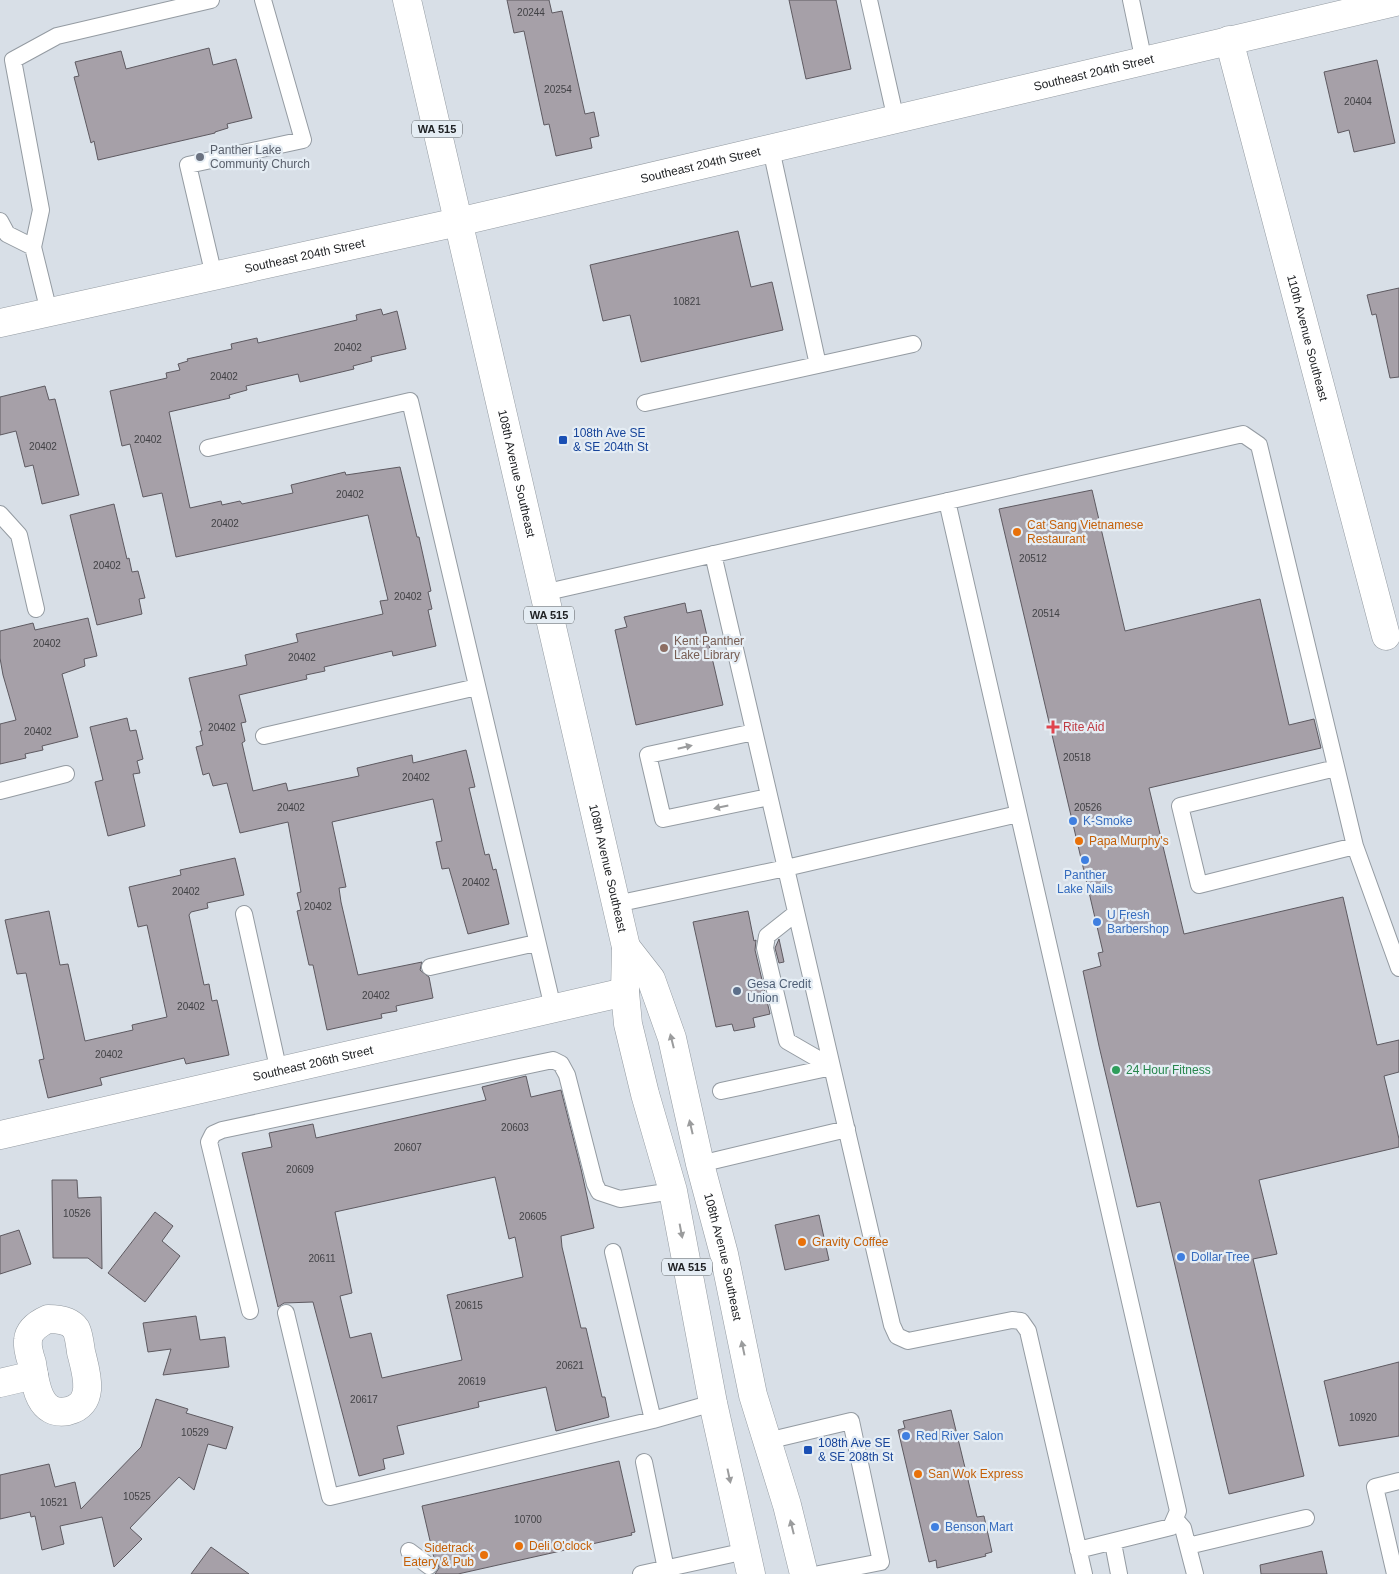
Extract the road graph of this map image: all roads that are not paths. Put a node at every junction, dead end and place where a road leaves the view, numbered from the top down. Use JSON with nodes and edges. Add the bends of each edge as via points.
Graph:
{"nodes":[{"id":1,"x":211,"y":0,"type":"edge"},
{"id":2,"x":263,"y":0,"type":"edge"},
{"id":3,"x":407,"y":0,"type":"edge"},
{"id":4,"x":869,"y":0,"type":"edge"},
{"id":5,"x":1131,"y":0,"type":"edge"},
{"id":6,"x":1399,"y":1,"type":"edge"},
{"id":7,"x":1230,"y":40,"type":"junction"},
{"id":8,"x":1144,"y":62,"type":"junction"},
{"id":9,"x":6,"y":63,"type":"edge"},
{"id":10,"x":896,"y":120,"type":"junction"},
{"id":11,"x":771,"y":149,"type":"junction"},
{"id":12,"x":0,"y":221,"type":"edge"},
{"id":13,"x":458,"y":222,"type":"junction"},
{"id":14,"x":33,"y":247,"type":"junction"},
{"id":15,"x":214,"y":276,"type":"junction"},
{"id":16,"x":49,"y":312,"type":"junction"},
{"id":17,"x":0,"y":323,"type":"edge"},
{"id":18,"x":913,"y":344,"type":"dead end"},
{"id":19,"x":818,"y":365,"type":"junction"},
{"id":20,"x":645,"y":403,"type":"dead end"},
{"id":21,"x":208,"y":448,"type":"dead end"},
{"id":22,"x":947,"y":501,"type":"junction"},
{"id":23,"x":0,"y":514,"type":"edge"},
{"id":24,"x":712,"y":554,"type":"junction"},
{"id":25,"x":544,"y":592,"type":"junction"},
{"id":26,"x":36,"y":610,"type":"dead end"},
{"id":27,"x":1386,"y":636,"type":"dead end"},
{"id":28,"x":477,"y":687,"type":"junction"},
{"id":29,"x":754,"y":732,"type":"junction"},
{"id":30,"x":264,"y":736,"type":"dead end"},
{"id":31,"x":1336,"y":768,"type":"junction"},
{"id":32,"x":66,"y":774,"type":"dead end"},
{"id":33,"x":0,"y":791,"type":"edge"},
{"id":34,"x":769,"y":797,"type":"junction"},
{"id":35,"x":1018,"y":814,"type":"junction"},
{"id":36,"x":1355,"y":846,"type":"junction"},
{"id":37,"x":786,"y":868,"type":"junction"},
{"id":38,"x":616,"y":904,"type":"junction"},
{"id":39,"x":796,"y":913,"type":"junction"},
{"id":40,"x":244,"y":914,"type":"dead end"},
{"id":41,"x":536,"y":943,"type":"junction"},
{"id":42,"x":626,"y":947,"type":"junction"},
{"id":43,"x":430,"y":967,"type":"dead end"},
{"id":44,"x":1399,"y":968,"type":"edge"},
{"id":45,"x":625,"y":992,"type":"junction"},
{"id":46,"x":553,"y":1008,"type":"junction"},
{"id":47,"x":832,"y":1067,"type":"junction"},
{"id":48,"x":279,"y":1072,"type":"junction"},
{"id":49,"x":721,"y":1091,"type":"dead end"},
{"id":50,"x":847,"y":1129,"type":"junction"},
{"id":51,"x":0,"y":1135,"type":"edge"},
{"id":52,"x":700,"y":1164,"type":"junction"},
{"id":53,"x":673,"y":1192,"type":"junction"},
{"id":54,"x":613,"y":1252,"type":"dead end"},
{"id":55,"x":250,"y":1311,"type":"dead end"},
{"id":56,"x":286,"y":1313,"type":"dead end"},
{"id":57,"x":34,"y":1376,"type":"dead end"},
{"id":58,"x":0,"y":1383,"type":"edge"},
{"id":59,"x":713,"y":1403,"type":"junction"},
{"id":60,"x":653,"y":1420,"type":"junction"},
{"id":61,"x":767,"y":1441,"type":"junction"},
{"id":62,"x":644,"y":1462,"type":"dead end"},
{"id":63,"x":1399,"y":1482,"type":"edge"},
{"id":64,"x":1306,"y":1518,"type":"dead end"},
{"id":65,"x":1175,"y":1519,"type":"junction"},
{"id":66,"x":1112,"y":1542,"type":"junction"},
{"id":67,"x":1188,"y":1546,"type":"junction"},
{"id":68,"x":1078,"y":1550,"type":"junction"},
{"id":69,"x":409,"y":1551,"type":"dead end"},
{"id":70,"x":748,"y":1563,"type":"edge"},
{"id":71,"x":429,"y":1566,"type":"dead end"},
{"id":72,"x":666,"y":1571,"type":"edge"},
{"id":73,"x":641,"y":1574,"type":"edge"},
{"id":74,"x":804,"y":1574,"type":"edge"},
{"id":75,"x":819,"y":1574,"type":"edge"},
{"id":76,"x":1084,"y":1574,"type":"edge"},
{"id":77,"x":1119,"y":1574,"type":"edge"},
{"id":78,"x":1194,"y":1574,"type":"edge"},
{"id":79,"x":1395,"y":1574,"type":"edge"}],
"edges":[{"from":1,"to":9,"type":"lane","via":[[57,36]]},
{"from":2,"to":15,"type":"lane","via":[[303,140],[188,165]]},
{"from":3,"to":13,"type":"street","name":"108th Avenue Southeast","number":"WA 515"},
{"from":4,"to":10,"type":"lane"},
{"from":5,"to":8,"type":"lane"},
{"from":6,"to":7,"type":"street","name":"Southeast 204th Street"},
{"from":7,"to":8,"type":"street","name":"Southeast 204th Street"},
{"from":7,"to":27,"type":"street","name":"110th Avenue Southeast"},
{"from":8,"to":10,"type":"street","name":"Southeast 204th Street"},
{"from":9,"to":14,"type":"lane","via":[[41,210]]},
{"from":10,"to":11,"type":"street","name":"Southeast 204th Street"},
{"from":11,"to":13,"type":"street","name":"Southeast 204th Street"},
{"from":11,"to":19,"type":"lane"},
{"from":12,"to":14,"type":"lane","via":[[7,234]]},
{"from":13,"to":15,"type":"street","name":"Southeast 204th Street"},
{"from":13,"to":25,"type":"street","name":"108th Avenue Southeast","number":"WA 515"},
{"from":14,"to":16,"type":"lane"},
{"from":15,"to":16,"type":"street","name":"Southeast 204th Street"},
{"from":16,"to":17,"type":"street","name":"Southeast 204th Street"},
{"from":18,"to":19,"type":"lane"},
{"from":19,"to":20,"type":"lane"},
{"from":21,"to":28,"type":"lane","via":[[410,401]]},
{"from":22,"to":24,"type":"lane"},
{"from":22,"to":31,"type":"lane","via":[[1243,434],[1259,444]]},
{"from":22,"to":35,"type":"lane"},
{"from":23,"to":26,"type":"lane","via":[[19,535]]},
{"from":24,"to":25,"type":"lane"},
{"from":24,"to":29,"type":"lane"},
{"from":25,"to":38,"type":"street","name":"108th Avenue Southeast","number":"WA 515"},
{"from":28,"to":30,"type":"lane"},
{"from":28,"to":41,"type":"lane"},
{"from":29,"to":34,"type":"lane"},
{"from":34,"to":29,"type":"lane","one_way":true,"via":[[663,819],[648,755]]},
{"from":31,"to":36,"type":"lane"},
{"from":31,"to":36,"type":"lane","via":[[1180,806],[1199,885]]},
{"from":32,"to":33,"type":"lane"},
{"from":34,"to":37,"type":"lane"},
{"from":35,"to":37,"type":"lane"},
{"from":35,"to":65,"type":"lane","via":[[1178,1511]]},
{"from":36,"to":44,"type":"lane"},
{"from":37,"to":38,"type":"lane"},
{"from":37,"to":39,"type":"lane"},
{"from":38,"to":42,"type":"street","name":"108th Avenue Southeast","number":"WA 515"},
{"from":39,"to":47,"type":"lane"},
{"from":39,"to":47,"type":"lane","via":[[767,936],[765,948],[787,1041]]},
{"from":40,"to":48,"type":"lane"},
{"from":41,"to":43,"type":"lane"},
{"from":41,"to":46,"type":"lane"},
{"from":42,"to":45,"type":"street","name":"108th Avenue Southeast","number":"WA 515"},
{"from":52,"to":42,"type":"street","name":"108th Avenue Southeast","number":"WA 515","one_way":true,"via":[[672,1038],[651,979]]},
{"from":45,"to":46,"type":"street","name":"Southeast 206th Street"},
{"from":45,"to":53,"type":"street","name":"108th Avenue Southeast","number":"WA 515","via":[[628,1024]]},
{"from":46,"to":48,"type":"street","name":"Southeast 206th Street"},
{"from":47,"to":49,"type":"lane"},
{"from":47,"to":50,"type":"lane"},
{"from":48,"to":51,"type":"street","name":"Southeast 206th Street"},
{"from":50,"to":52,"type":"lane"},
{"from":50,"to":68,"type":"lane","via":[[897,1336],[908,1341],[1012,1320],[1021,1321],[1028,1331]]},
{"from":61,"to":52,"type":"street","name":"108th Avenue Southeast","number":"WA 515","one_way":true},
{"from":53,"to":55,"type":"lane","via":[[620,1200],[599,1192],[567,1075],[561,1064],[553,1060],[222,1130],[213,1134],[209,1142]]},
{"from":53,"to":59,"type":"street","name":"108th Avenue Southeast","number":"WA 515","one_way":true},
{"from":54,"to":60,"type":"lane"},
{"from":56,"to":60,"type":"lane","via":[[330,1497]]},
{"from":57,"to":58,"type":"street"},
{"from":59,"to":60,"type":"lane"},
{"from":59,"to":70,"type":"street","name":"108th Avenue Southeast","number":"WA 515","one_way":true},
{"from":74,"to":61,"type":"street","name":"108th Avenue Southeast","number":"WA 515","one_way":true},
{"from":61,"to":75,"type":"lane","via":[[851,1421],[881,1562]]},
{"from":62,"to":72,"type":"lane"},
{"from":63,"to":79,"type":"lane","via":[[1375,1487]]},
{"from":64,"to":67,"type":"lane"},
{"from":65,"to":66,"type":"lane","via":[[1171,1527]]},
{"from":65,"to":67,"type":"lane","via":[[1183,1528]]},
{"from":66,"to":68,"type":"lane"},
{"from":66,"to":77,"type":"lane"},
{"from":67,"to":78,"type":"lane"},
{"from":68,"to":76,"type":"lane"},
{"from":69,"to":71,"type":"lane"},
{"from":70,"to":72,"type":"lane"},
{"from":72,"to":73,"type":"lane"}]}
